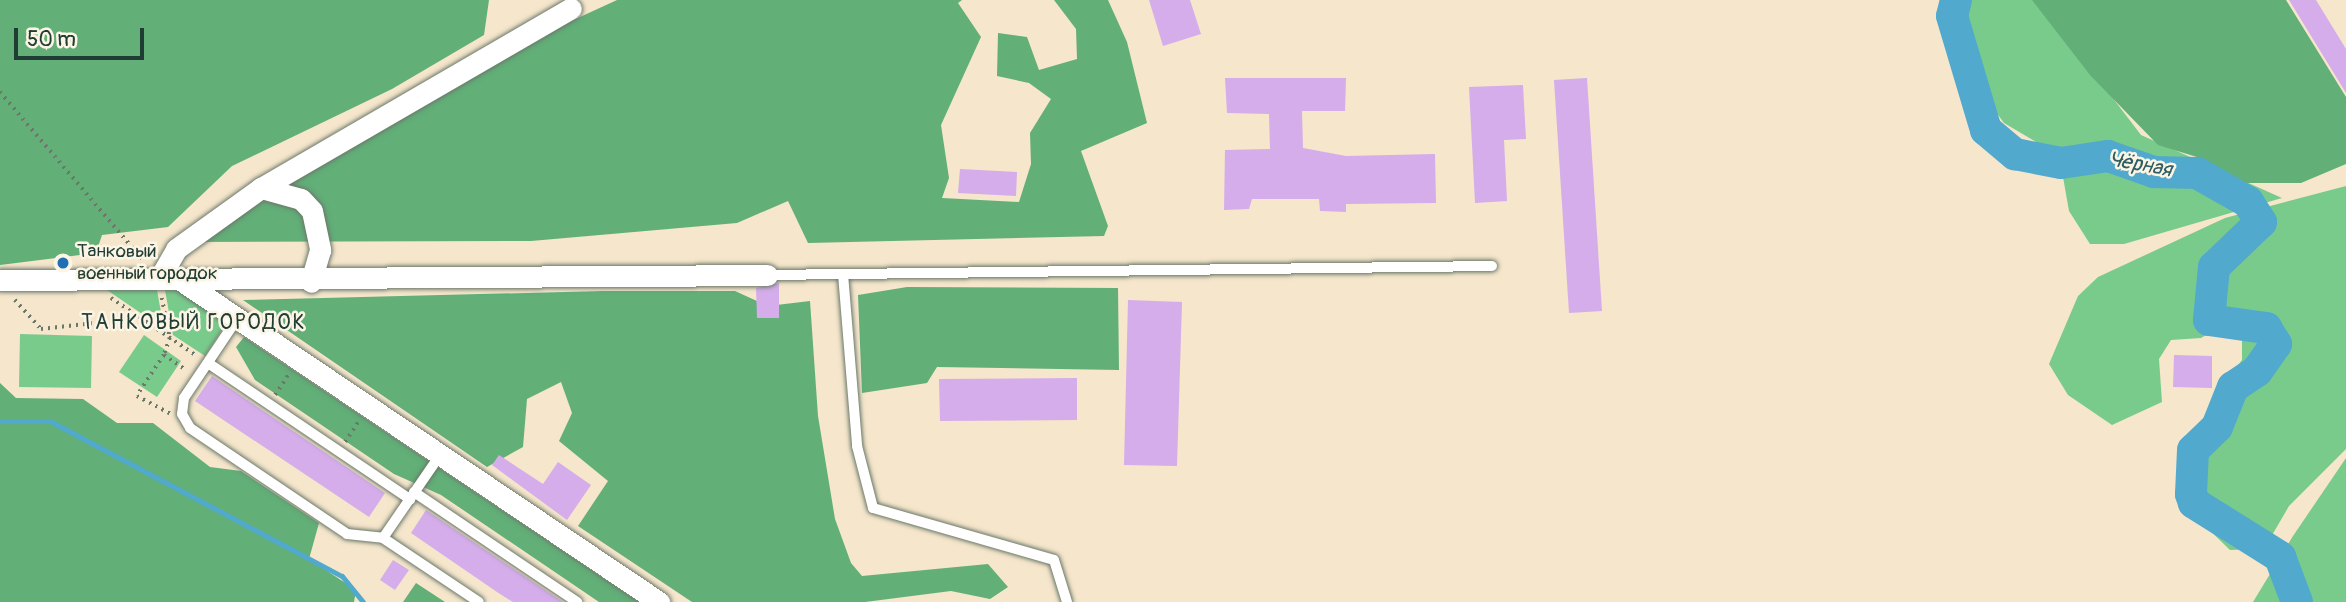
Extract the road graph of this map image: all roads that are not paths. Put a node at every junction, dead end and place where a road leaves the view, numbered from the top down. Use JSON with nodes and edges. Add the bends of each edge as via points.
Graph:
{"nodes":[{"id":1,"x":571,"y":8,"type":"dead end"},
{"id":2,"x":261,"y":188,"type":"junction"},
{"id":3,"x":1492,"y":266,"type":"dead end"},
{"id":4,"x":843,"y":274,"type":"junction"},
{"id":5,"x":767,"y":275,"type":"joint"},
{"id":6,"x":169,"y":279,"type":"junction"},
{"id":7,"x":0,"y":280,"type":"edge"},
{"id":8,"x":311,"y":282,"type":"junction"},
{"id":9,"x":237,"y":319,"type":"junction"},
{"id":10,"x":208,"y":363,"type":"junction"},
{"id":11,"x":440,"y":455,"type":"junction"},
{"id":12,"x":412,"y":496,"type":"junction"},
{"id":13,"x":383,"y":538,"type":"junction"},
{"id":14,"x":647,"y":599,"type":"edge"},
{"id":15,"x":479,"y":602,"type":"edge"},
{"id":16,"x":577,"y":602,"type":"edge"},
{"id":17,"x":1067,"y":602,"type":"edge"}],
"edges":[{"from":1,"to":2,"type":"street"},
{"from":2,"to":6,"type":"street","via":[[176,249]]},
{"from":2,"to":8,"type":"street","via":[[301,199],[312,211],[320,250]]},
{"from":3,"to":4,"type":"lane"},
{"from":4,"to":5,"type":"lane"},
{"from":4,"to":17,"type":"lane","via":[[858,446],[873,508],[1054,560]]},
{"from":5,"to":8,"type":"street"},
{"from":6,"to":7,"type":"street"},
{"from":6,"to":8,"type":"street"},
{"from":6,"to":9,"type":"street"},
{"from":9,"to":10,"type":"lane"},
{"from":9,"to":11,"type":"street"},
{"from":10,"to":12,"type":"lane"},
{"from":10,"to":13,"type":"lane","via":[[184,398],[182,414],[190,428],[347,534]]},
{"from":11,"to":12,"type":"lane"},
{"from":11,"to":14,"type":"street"},
{"from":12,"to":13,"type":"lane"},
{"from":12,"to":16,"type":"lane"},
{"from":13,"to":15,"type":"lane"}]}
